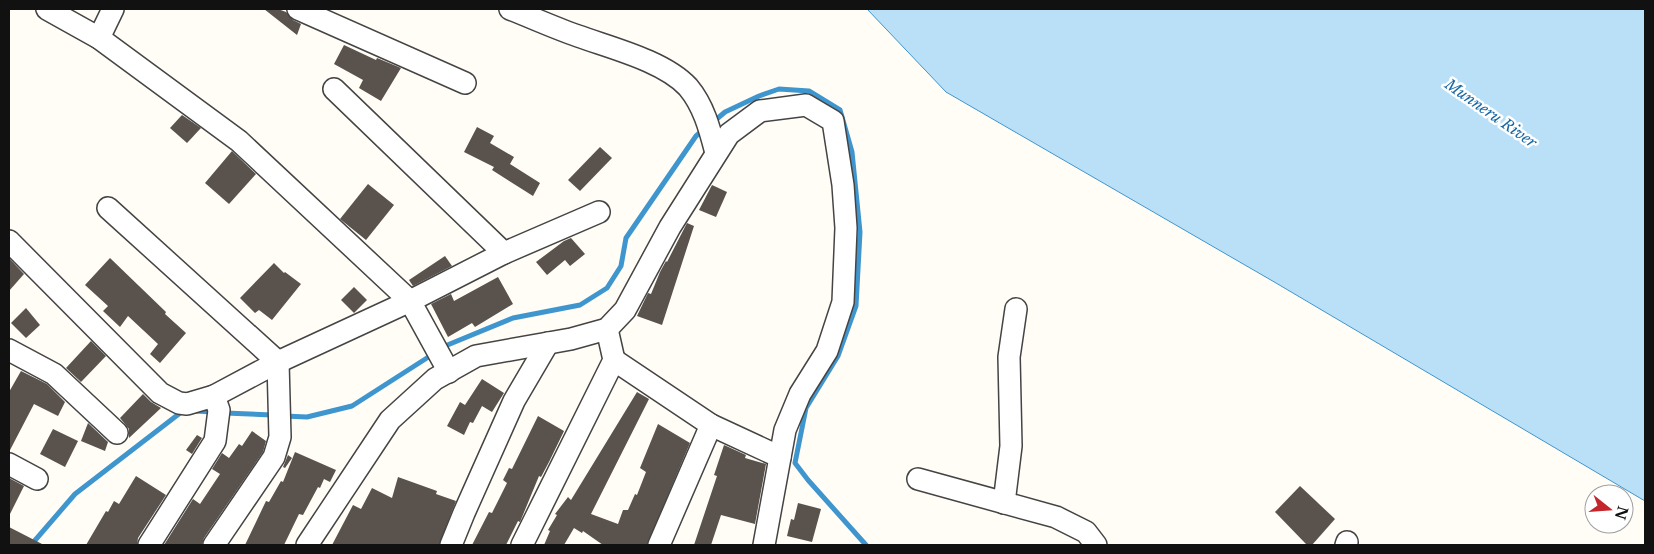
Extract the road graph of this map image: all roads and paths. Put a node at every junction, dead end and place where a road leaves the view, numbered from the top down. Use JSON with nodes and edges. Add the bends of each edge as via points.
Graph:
{"nodes":[{"id":1,"x":47,"y":9,"type":"edge"},
{"id":2,"x":114,"y":9,"type":"edge"},
{"id":3,"x":298,"y":9,"type":"edge"},
{"id":4,"x":510,"y":9,"type":"edge"},
{"id":5,"x":99,"y":38,"type":"junction"},
{"id":6,"x":465,"y":83,"type":"dead end"},
{"id":7,"x":334,"y":89,"type":"dead end"},
{"id":8,"x":714,"y":145,"type":"junction"},
{"id":9,"x":108,"y":208,"type":"dead end"},
{"id":10,"x":599,"y":212,"type":"dead end"},
{"id":11,"x":9,"y":241,"type":"edge"},
{"id":12,"x":504,"y":254,"type":"junction"},
{"id":13,"x":410,"y":301,"type":"junction"},
{"id":14,"x":1016,"y":310,"type":"dead end"},
{"id":15,"x":607,"y":329,"type":"junction"},
{"id":16,"x":548,"y":343,"type":"junction"},
{"id":17,"x":9,"y":350,"type":"edge"},
{"id":18,"x":614,"y":360,"type":"junction"},
{"id":19,"x":278,"y":362,"type":"junction"},
{"id":20,"x":449,"y":372,"type":"junction"},
{"id":21,"x":216,"y":403,"type":"junction"},
{"id":22,"x":711,"y":425,"type":"junction"},
{"id":23,"x":117,"y":433,"type":"dead end"},
{"id":24,"x":780,"y":457,"type":"junction"},
{"id":25,"x":9,"y":464,"type":"edge"},
{"id":26,"x":37,"y":479,"type":"dead end"},
{"id":27,"x":918,"y":479,"type":"dead end"},
{"id":28,"x":1004,"y":503,"type":"junction"},
{"id":29,"x":149,"y":545,"type":"edge"},
{"id":30,"x":214,"y":545,"type":"edge"},
{"id":31,"x":307,"y":545,"type":"edge"},
{"id":32,"x":452,"y":545,"type":"edge"},
{"id":33,"x":522,"y":545,"type":"edge"},
{"id":34,"x":659,"y":545,"type":"edge"},
{"id":35,"x":764,"y":545,"type":"edge"},
{"id":36,"x":1096,"y":545,"type":"edge"}],
"edges":[{"from":1,"to":5,"type":"street"},
{"from":2,"to":5,"type":"street"},
{"from":3,"to":6,"type":"street"},
{"from":4,"to":8,"type":"street","via":[[674,74],[703,109]]},
{"from":5,"to":13,"type":"street","via":[[238,141]]},
{"from":7,"to":12,"type":"street"},
{"from":8,"to":15,"type":"street","via":[[626,310]]},
{"from":8,"to":24,"type":"street","via":[[760,111],[806,105],[833,121],[846,228],[843,302],[827,351],[800,394],[785,430]]},
{"from":9,"to":19,"type":"street"},
{"from":10,"to":12,"type":"street"},
{"from":11,"to":21,"type":"street","via":[[160,393],[179,403]]},
{"from":12,"to":13,"type":"street"},
{"from":13,"to":19,"type":"street"},
{"from":13,"to":20,"type":"street"},
{"from":14,"to":28,"type":"street","via":[[1009,357],[1011,446]]},
{"from":15,"to":16,"type":"street"},
{"from":15,"to":18,"type":"street"},
{"from":16,"to":20,"type":"street","via":[[476,356]]},
{"from":16,"to":32,"type":"street","via":[[514,401]]},
{"from":17,"to":23,"type":"street","via":[[54,374]]},
{"from":18,"to":22,"type":"street"},
{"from":18,"to":33,"type":"street"},
{"from":19,"to":21,"type":"street"},
{"from":19,"to":30,"type":"street","via":[[280,437],[274,457]]},
{"from":20,"to":31,"type":"street","via":[[435,379],[390,420]]},
{"from":21,"to":29,"type":"street","via":[[215,441]]},
{"from":22,"to":24,"type":"street"},
{"from":22,"to":34,"type":"street"},
{"from":24,"to":35,"type":"street"},
{"from":25,"to":26,"type":"street"},
{"from":27,"to":28,"type":"street"},
{"from":28,"to":36,"type":"street","via":[[1056,517],[1086,532]]}]}
